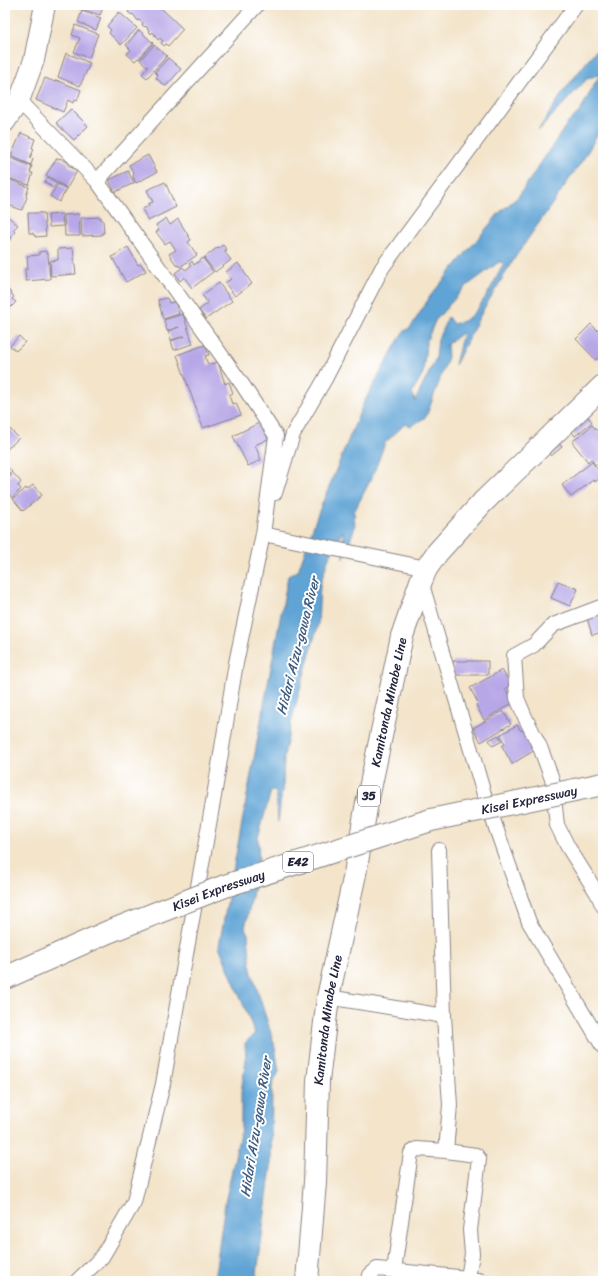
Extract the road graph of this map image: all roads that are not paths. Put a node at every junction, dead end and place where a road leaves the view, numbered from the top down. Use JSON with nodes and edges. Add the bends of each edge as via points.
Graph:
{"nodes":[{"id":1,"x":45,"y":5,"type":"edge"},
{"id":2,"x":257,"y":5,"type":"edge"},
{"id":3,"x":576,"y":5,"type":"edge"},
{"id":4,"x":19,"y":101,"type":"junction"},
{"id":5,"x":5,"y":122,"type":"edge"},
{"id":6,"x":97,"y":181,"type":"junction"},
{"id":7,"x":601,"y":393,"type":"edge"},
{"id":8,"x":263,"y":534,"type":"junction"},
{"id":9,"x":424,"y":575,"type":"junction"},
{"id":10,"x":603,"y":606,"type":"edge"},
{"id":11,"x":603,"y":784,"type":"edge"},
{"id":12,"x":439,"y":850,"type":"dead end"},
{"id":13,"x":603,"y":906,"type":"edge"},
{"id":14,"x":5,"y":978,"type":"edge"},
{"id":15,"x":328,"y":997,"type":"junction"},
{"id":16,"x":444,"y":1016,"type":"junction"},
{"id":17,"x":603,"y":1047,"type":"edge"},
{"id":18,"x":446,"y":1151,"type":"junction"},
{"id":19,"x":394,"y":1270,"type":"junction"},
{"id":20,"x":468,"y":1278,"type":"junction"},
{"id":21,"x":77,"y":1281,"type":"edge"},
{"id":22,"x":307,"y":1281,"type":"edge"},
{"id":23,"x":369,"y":1281,"type":"edge"},
{"id":24,"x":483,"y":1281,"type":"edge"}],
"edges":[{"from":1,"to":4,"type":"main road","via":[[34,60]]},
{"from":2,"to":6,"type":"street"},
{"from":3,"to":8,"type":"street","via":[[382,268],[293,434]]},
{"from":4,"to":5,"type":"main road"},
{"from":4,"to":6,"type":"street"},
{"from":6,"to":8,"type":"street","via":[[242,384],[276,436]]},
{"from":7,"to":9,"type":"main road","name":"Kamitonda Minabe Line","number":"35","via":[[483,502],[437,554]]},
{"from":8,"to":9,"type":"street","via":[[417,566]]},
{"from":8,"to":21,"type":"street","via":[[236,663],[163,1084],[134,1202],[102,1257]]},
{"from":9,"to":15,"type":"main road","name":"Kamitonda Minabe Line","number":"35","via":[[402,636]]},
{"from":9,"to":17,"type":"street","via":[[484,794],[529,922]]},
{"from":10,"to":13,"type":"street","via":[[554,625],[534,645],[514,656],[517,698],[552,779],[557,825]]},
{"from":11,"to":14,"type":"main road","name":"Kisei Expressway","number":"E42","bridge":true,"via":[[431,820],[225,886],[108,932]]},
{"from":12,"to":16,"type":"street"},
{"from":15,"to":16,"type":"street"},
{"from":15,"to":22,"type":"main road","name":"Kamitonda Minabe Line","number":"35","via":[[318,1081],[315,1182]]},
{"from":16,"to":18,"type":"street","via":[[450,1105]]},
{"from":18,"to":19,"type":"street","via":[[417,1149],[411,1153]]},
{"from":18,"to":20,"type":"street","via":[[476,1155],[479,1159],[470,1230],[472,1254]]},
{"from":19,"to":20,"type":"street"},
{"from":19,"to":23,"type":"street","via":[[377,1269],[370,1275]]},
{"from":20,"to":24,"type":"street"}]}
